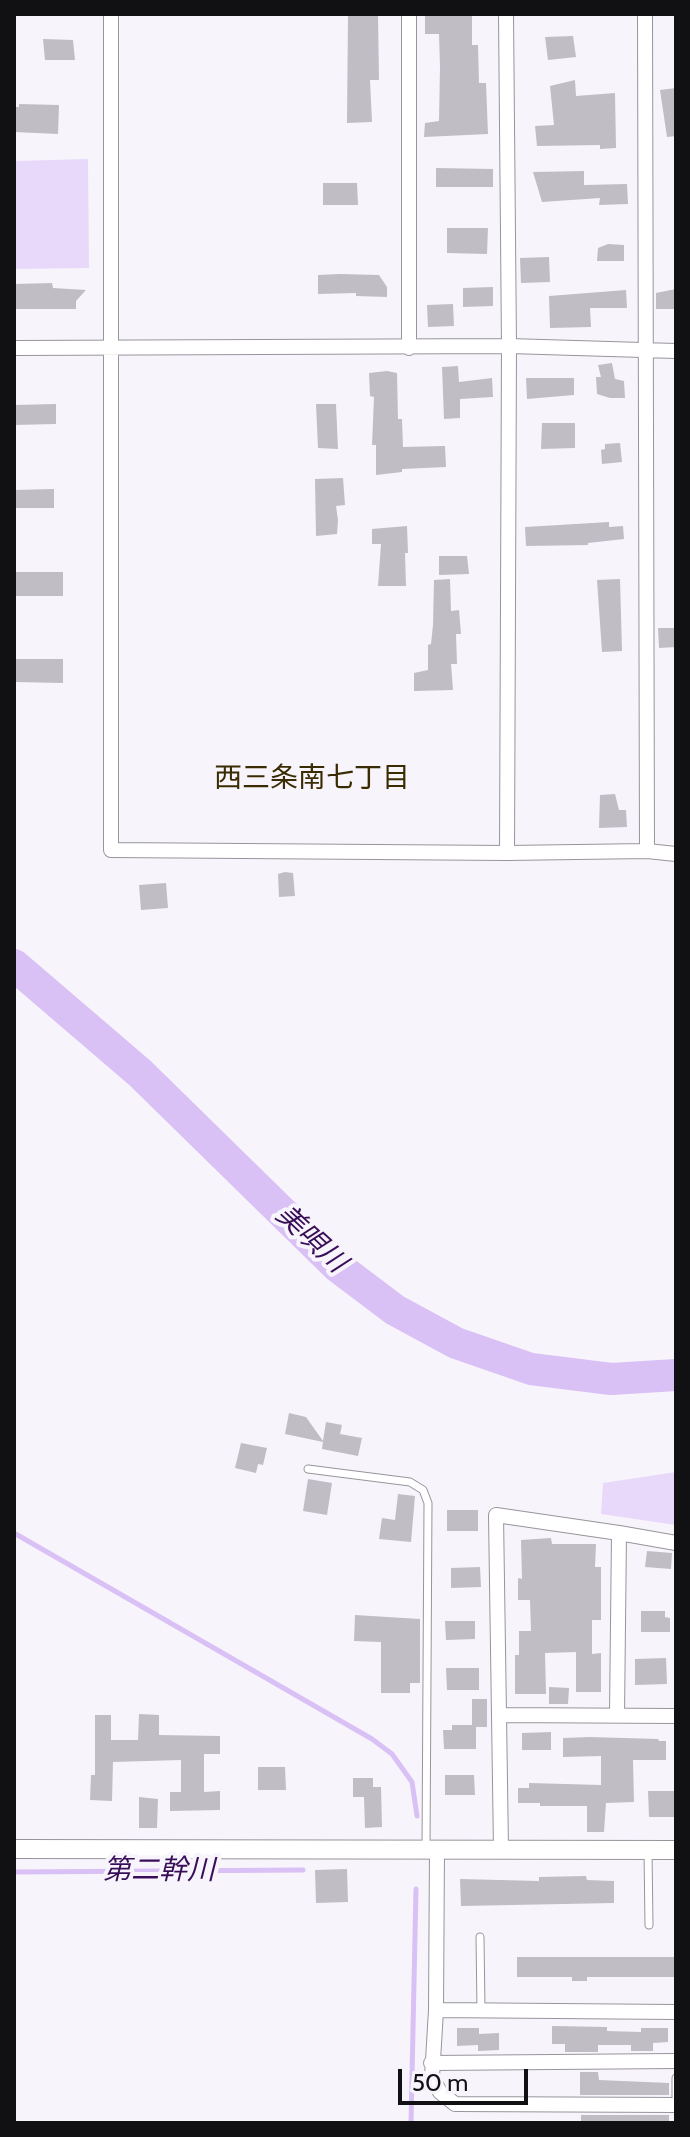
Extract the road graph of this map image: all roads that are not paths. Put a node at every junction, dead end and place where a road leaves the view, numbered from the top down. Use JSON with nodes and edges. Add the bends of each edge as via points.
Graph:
{"nodes":[{"id":1,"x":111,"y":14,"type":"edge"},
{"id":2,"x":409,"y":14,"type":"edge"},
{"id":3,"x":506,"y":14,"type":"edge"},
{"id":4,"x":645,"y":14,"type":"edge"},
{"id":5,"x":509,"y":346,"type":"junction"},
{"id":6,"x":109,"y":347,"type":"junction"},
{"id":7,"x":14,"y":348,"type":"edge"},
{"id":8,"x":409,"y":348,"type":"junction"},
{"id":9,"x":645,"y":351,"type":"junction"},
{"id":10,"x":676,"y":351,"type":"edge"},
{"id":11,"x":647,"y":851,"type":"junction"},
{"id":12,"x":507,"y":853,"type":"junction"},
{"id":13,"x":676,"y":854,"type":"edge"},
{"id":14,"x":308,"y":1469,"type":"dead end"},
{"id":15,"x":619,"y":1533,"type":"junction"},
{"id":16,"x":676,"y":1543,"type":"edge"},
{"id":17,"x":499,"y":1715,"type":"junction"},
{"id":18,"x":617,"y":1715,"type":"junction"},
{"id":19,"x":676,"y":1716,"type":"edge"},
{"id":20,"x":432,"y":1848,"type":"junction"},
{"id":21,"x":14,"y":1849,"type":"edge"},
{"id":22,"x":501,"y":1849,"type":"junction"},
{"id":23,"x":676,"y":1850,"type":"edge"},
{"id":24,"x":648,"y":1851,"type":"junction"},
{"id":25,"x":649,"y":1925,"type":"dead end"},
{"id":26,"x":480,"y":1937,"type":"dead end"},
{"id":27,"x":436,"y":2010,"type":"junction"},
{"id":28,"x":481,"y":2011,"type":"junction"},
{"id":29,"x":676,"y":2012,"type":"edge"},
{"id":30,"x":676,"y":2061,"type":"edge"},
{"id":31,"x":431,"y":2063,"type":"junction"},
{"id":32,"x":676,"y":2078,"type":"edge"},
{"id":33,"x":676,"y":2105,"type":"edge"}],
"edges":[{"from":1,"to":6,"type":"street"},
{"from":2,"to":8,"type":"street"},
{"from":3,"to":5,"type":"street"},
{"from":4,"to":9,"type":"street"},
{"from":5,"to":8,"type":"street"},
{"from":5,"to":9,"type":"street"},
{"from":5,"to":12,"type":"street"},
{"from":6,"to":7,"type":"street"},
{"from":6,"to":8,"type":"street"},
{"from":6,"to":12,"type":"street","via":[[111,850]]},
{"from":9,"to":10,"type":"street"},
{"from":9,"to":11,"type":"street"},
{"from":11,"to":12,"type":"street"},
{"from":11,"to":13,"type":"street"},
{"from":14,"to":20,"type":"lane","via":[[410,1482],[423,1490],[428,1503]]},
{"from":15,"to":16,"type":"street"},
{"from":15,"to":17,"type":"street","via":[[496,1515]]},
{"from":15,"to":18,"type":"street"},
{"from":17,"to":18,"type":"street"},
{"from":17,"to":22,"type":"street"},
{"from":18,"to":19,"type":"street"},
{"from":20,"to":21,"type":"street"},
{"from":20,"to":22,"type":"street"},
{"from":20,"to":27,"type":"street"},
{"from":22,"to":24,"type":"street"},
{"from":23,"to":24,"type":"street"},
{"from":24,"to":25,"type":"lane"},
{"from":26,"to":28,"type":"lane"},
{"from":27,"to":28,"type":"street"},
{"from":27,"to":31,"type":"street"},
{"from":28,"to":29,"type":"street"},
{"from":30,"to":31,"type":"street"},
{"from":31,"to":33,"type":"street","via":[[440,2092],[455,2104]]},
{"from":32,"to":33,"type":"lane"}]}
